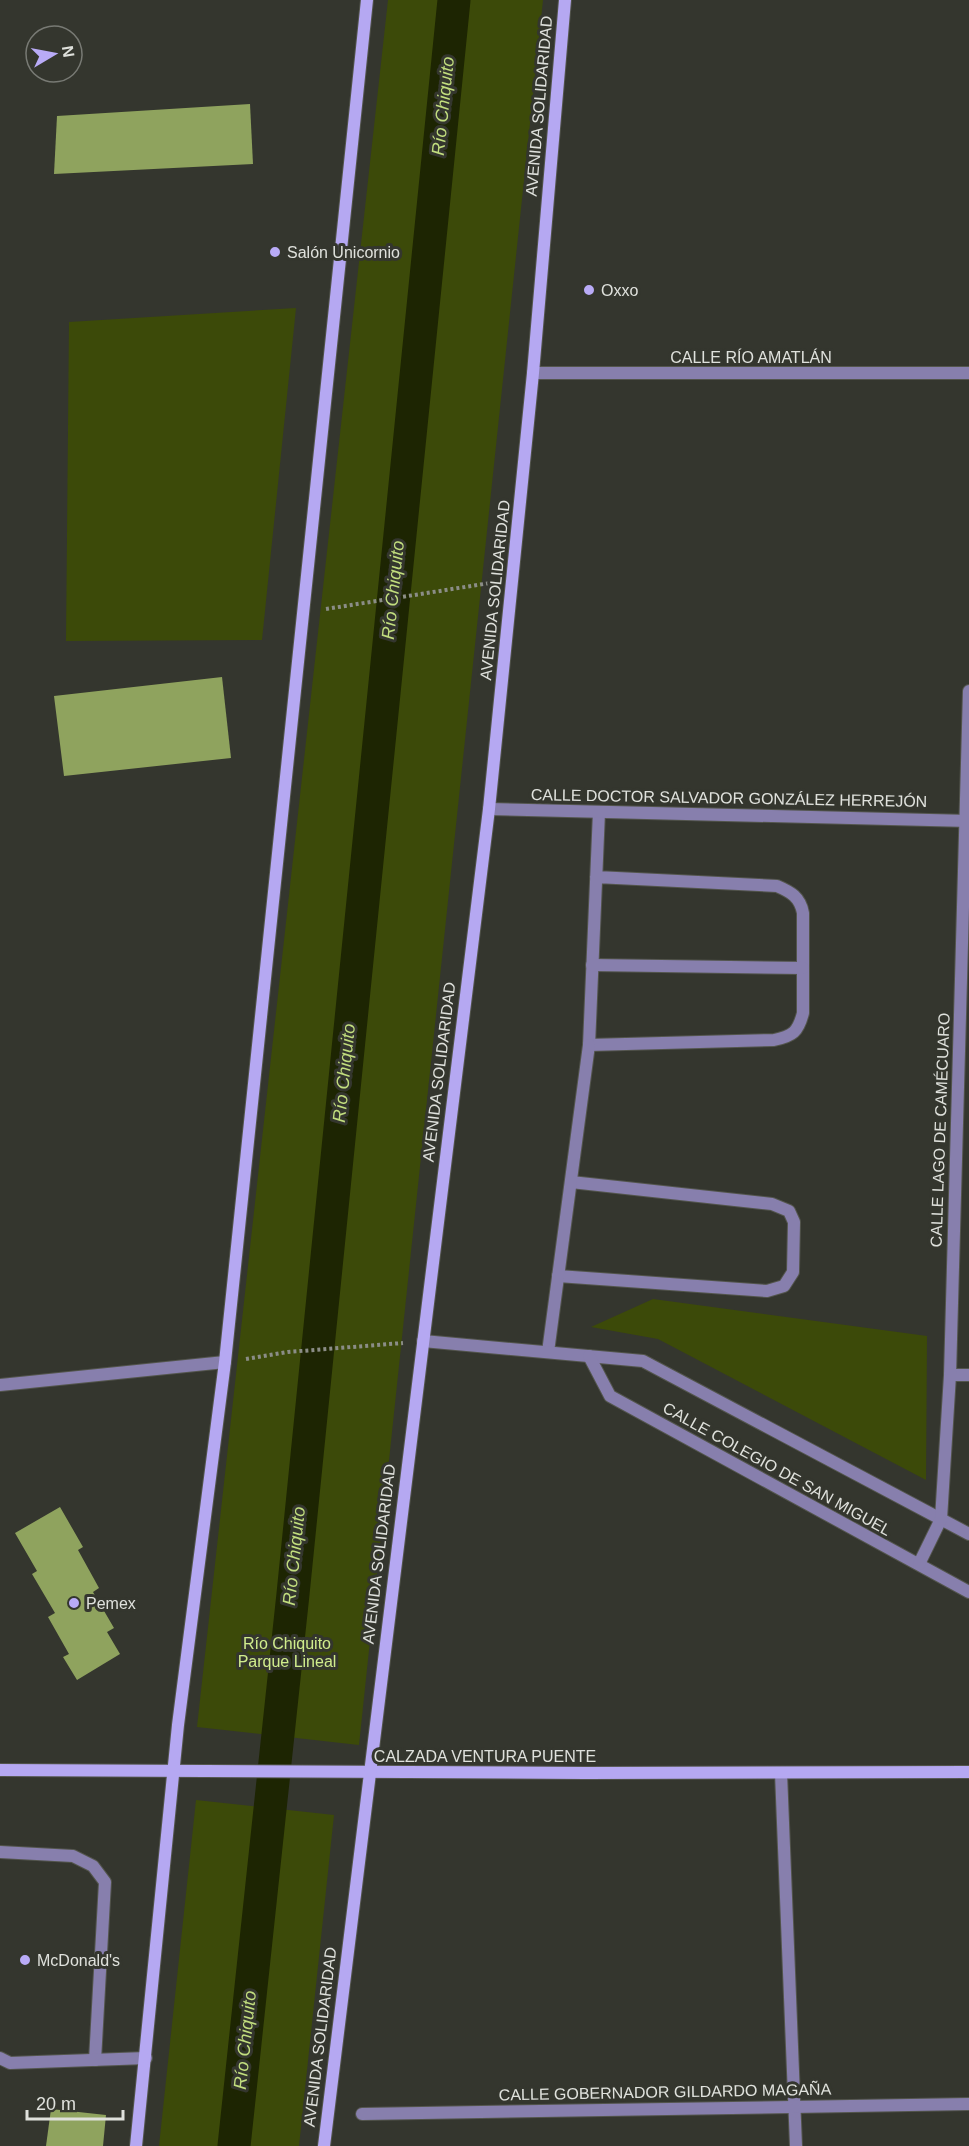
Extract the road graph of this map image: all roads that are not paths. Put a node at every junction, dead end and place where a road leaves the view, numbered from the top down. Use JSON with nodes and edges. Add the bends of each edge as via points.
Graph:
{"nodes":[{"id":1,"x":367,"y":0,"type":"edge"},
{"id":2,"x":565,"y":0,"type":"edge"},
{"id":3,"x":533,"y":373,"type":"junction"},
{"id":4,"x":969,"y":373,"type":"edge"},
{"id":5,"x":969,"y":691,"type":"edge"},
{"id":6,"x":489,"y":809,"type":"junction"},
{"id":7,"x":599,"y":812,"type":"junction"},
{"id":8,"x":967,"y":820,"type":"edge"},
{"id":9,"x":596,"y":877,"type":"junction"},
{"id":10,"x":592,"y":965,"type":"junction"},
{"id":11,"x":803,"y":968,"type":"junction"},
{"id":12,"x":589,"y":1045,"type":"junction"},
{"id":13,"x":571,"y":1182,"type":"junction"},
{"id":14,"x":558,"y":1276,"type":"junction"},
{"id":15,"x":423,"y":1341,"type":"junction"},
{"id":16,"x":548,"y":1352,"type":"junction"},
{"id":17,"x":589,"y":1356,"type":"junction"},
{"id":18,"x":225,"y":1362,"type":"junction"},
{"id":19,"x":950,"y":1375,"type":"junction"},
{"id":20,"x":969,"y":1375,"type":"edge"},
{"id":21,"x":0,"y":1385,"type":"edge"},
{"id":22,"x":941,"y":1519,"type":"junction"},
{"id":23,"x":969,"y":1534,"type":"edge"},
{"id":24,"x":919,"y":1564,"type":"junction"},
{"id":25,"x":969,"y":1592,"type":"edge"},
{"id":26,"x":0,"y":1770,"type":"edge"},
{"id":27,"x":174,"y":1771,"type":"junction"},
{"id":28,"x":368,"y":1772,"type":"junction"},
{"id":29,"x":969,"y":1772,"type":"edge"},
{"id":30,"x":781,"y":1773,"type":"junction"},
{"id":31,"x":0,"y":1852,"type":"edge"},
{"id":32,"x":0,"y":2058,"type":"edge"},
{"id":33,"x":147,"y":2058,"type":"junction"},
{"id":34,"x":95,"y":2060,"type":"junction"},
{"id":35,"x":969,"y":2104,"type":"edge"},
{"id":36,"x":796,"y":2107,"type":"junction"},
{"id":37,"x":362,"y":2114,"type":"dead end"},
{"id":38,"x":136,"y":2146,"type":"edge"},
{"id":39,"x":324,"y":2146,"type":"edge"},
{"id":40,"x":796,"y":2146,"type":"edge"}],
"edges":[{"from":1,"to":18,"type":"main road"},
{"from":2,"to":3,"type":"main road","name":"AVENIDA SOLIDARIDAD"},
{"from":3,"to":4,"type":"street","name":"CALLE RÍO AMATLÁN"},
{"from":3,"to":6,"type":"main road","name":"AVENIDA SOLIDARIDAD"},
{"from":5,"to":8,"type":"street","name":"CALLE LAGO DE CAMÉCUARO"},
{"from":6,"to":7,"type":"street","name":"CALLE DOCTOR SALVADOR GONZÁLEZ HERREJÓN"},
{"from":6,"to":15,"type":"main road","name":"AVENIDA SOLIDARIDAD"},
{"from":7,"to":8,"type":"street","name":"CALLE DOCTOR SALVADOR GONZÁLEZ HERREJÓN"},
{"from":7,"to":9,"type":"street"},
{"from":8,"to":19,"type":"street","name":"CALLE LAGO DE CAMÉCUARO"},
{"from":9,"to":10,"type":"street"},
{"from":9,"to":11,"type":"street","via":[[777,886],[801,903]]},
{"from":10,"to":11,"type":"street"},
{"from":10,"to":12,"type":"street"},
{"from":11,"to":12,"type":"street","via":[[800,1028],[788,1037]]},
{"from":12,"to":13,"type":"street"},
{"from":13,"to":14,"type":"street"},
{"from":13,"to":14,"type":"street","via":[[772,1204],[789,1211],[794,1222],[793,1272],[784,1286],[768,1291]]},
{"from":14,"to":16,"type":"street"},
{"from":15,"to":16,"type":"street","name":"CALLE COLEGIO DE SAN MIGUEL"},
{"from":15,"to":28,"type":"main road","name":"AVENIDA SOLIDARIDAD"},
{"from":16,"to":17,"type":"street","name":"CALLE COLEGIO DE SAN MIGUEL"},
{"from":17,"to":22,"type":"street","name":"CALLE COLEGIO DE SAN MIGUEL","via":[[643,1361]]},
{"from":17,"to":24,"type":"street","name":"CALLE COLEGIO DE SAN MIGUEL","via":[[610,1396]]},
{"from":18,"to":21,"type":"street"},
{"from":18,"to":27,"type":"main road"},
{"from":19,"to":20,"type":"street"},
{"from":19,"to":22,"type":"street","name":"CALLE LAGO DE CAMÉCUARO"},
{"from":22,"to":23,"type":"street","name":"CALLE COLEGIO DE SAN MIGUEL"},
{"from":22,"to":24,"type":"street","name":"CALLE LAGO DE CAMÉCUARO"},
{"from":24,"to":25,"type":"street","name":"CALLE COLEGIO DE SAN MIGUEL"},
{"from":26,"to":27,"type":"main road","name":"CALZADA VENTURA PUENTE"},
{"from":27,"to":28,"type":"main road","name":"CALZADA VENTURA PUENTE"},
{"from":27,"to":33,"type":"main road"},
{"from":28,"to":30,"type":"main road","name":"CALZADA VENTURA PUENTE"},
{"from":28,"to":39,"type":"main road","name":"AVENIDA SOLIDARIDAD"},
{"from":29,"to":30,"type":"main road","name":"CALZADA VENTURA PUENTE"},
{"from":30,"to":36,"type":"street"},
{"from":31,"to":34,"type":"street","via":[[73,1856],[93,1866],[105,1882]]},
{"from":32,"to":34,"type":"street","via":[[10,2063]]},
{"from":33,"to":34,"type":"street"},
{"from":33,"to":38,"type":"main road"},
{"from":35,"to":36,"type":"street","name":"CALLE GOBERNADOR GILDARDO MAGAÑA"},
{"from":36,"to":37,"type":"street","name":"CALLE GOBERNADOR GILDARDO MAGAÑA"},
{"from":36,"to":40,"type":"street"}]}
